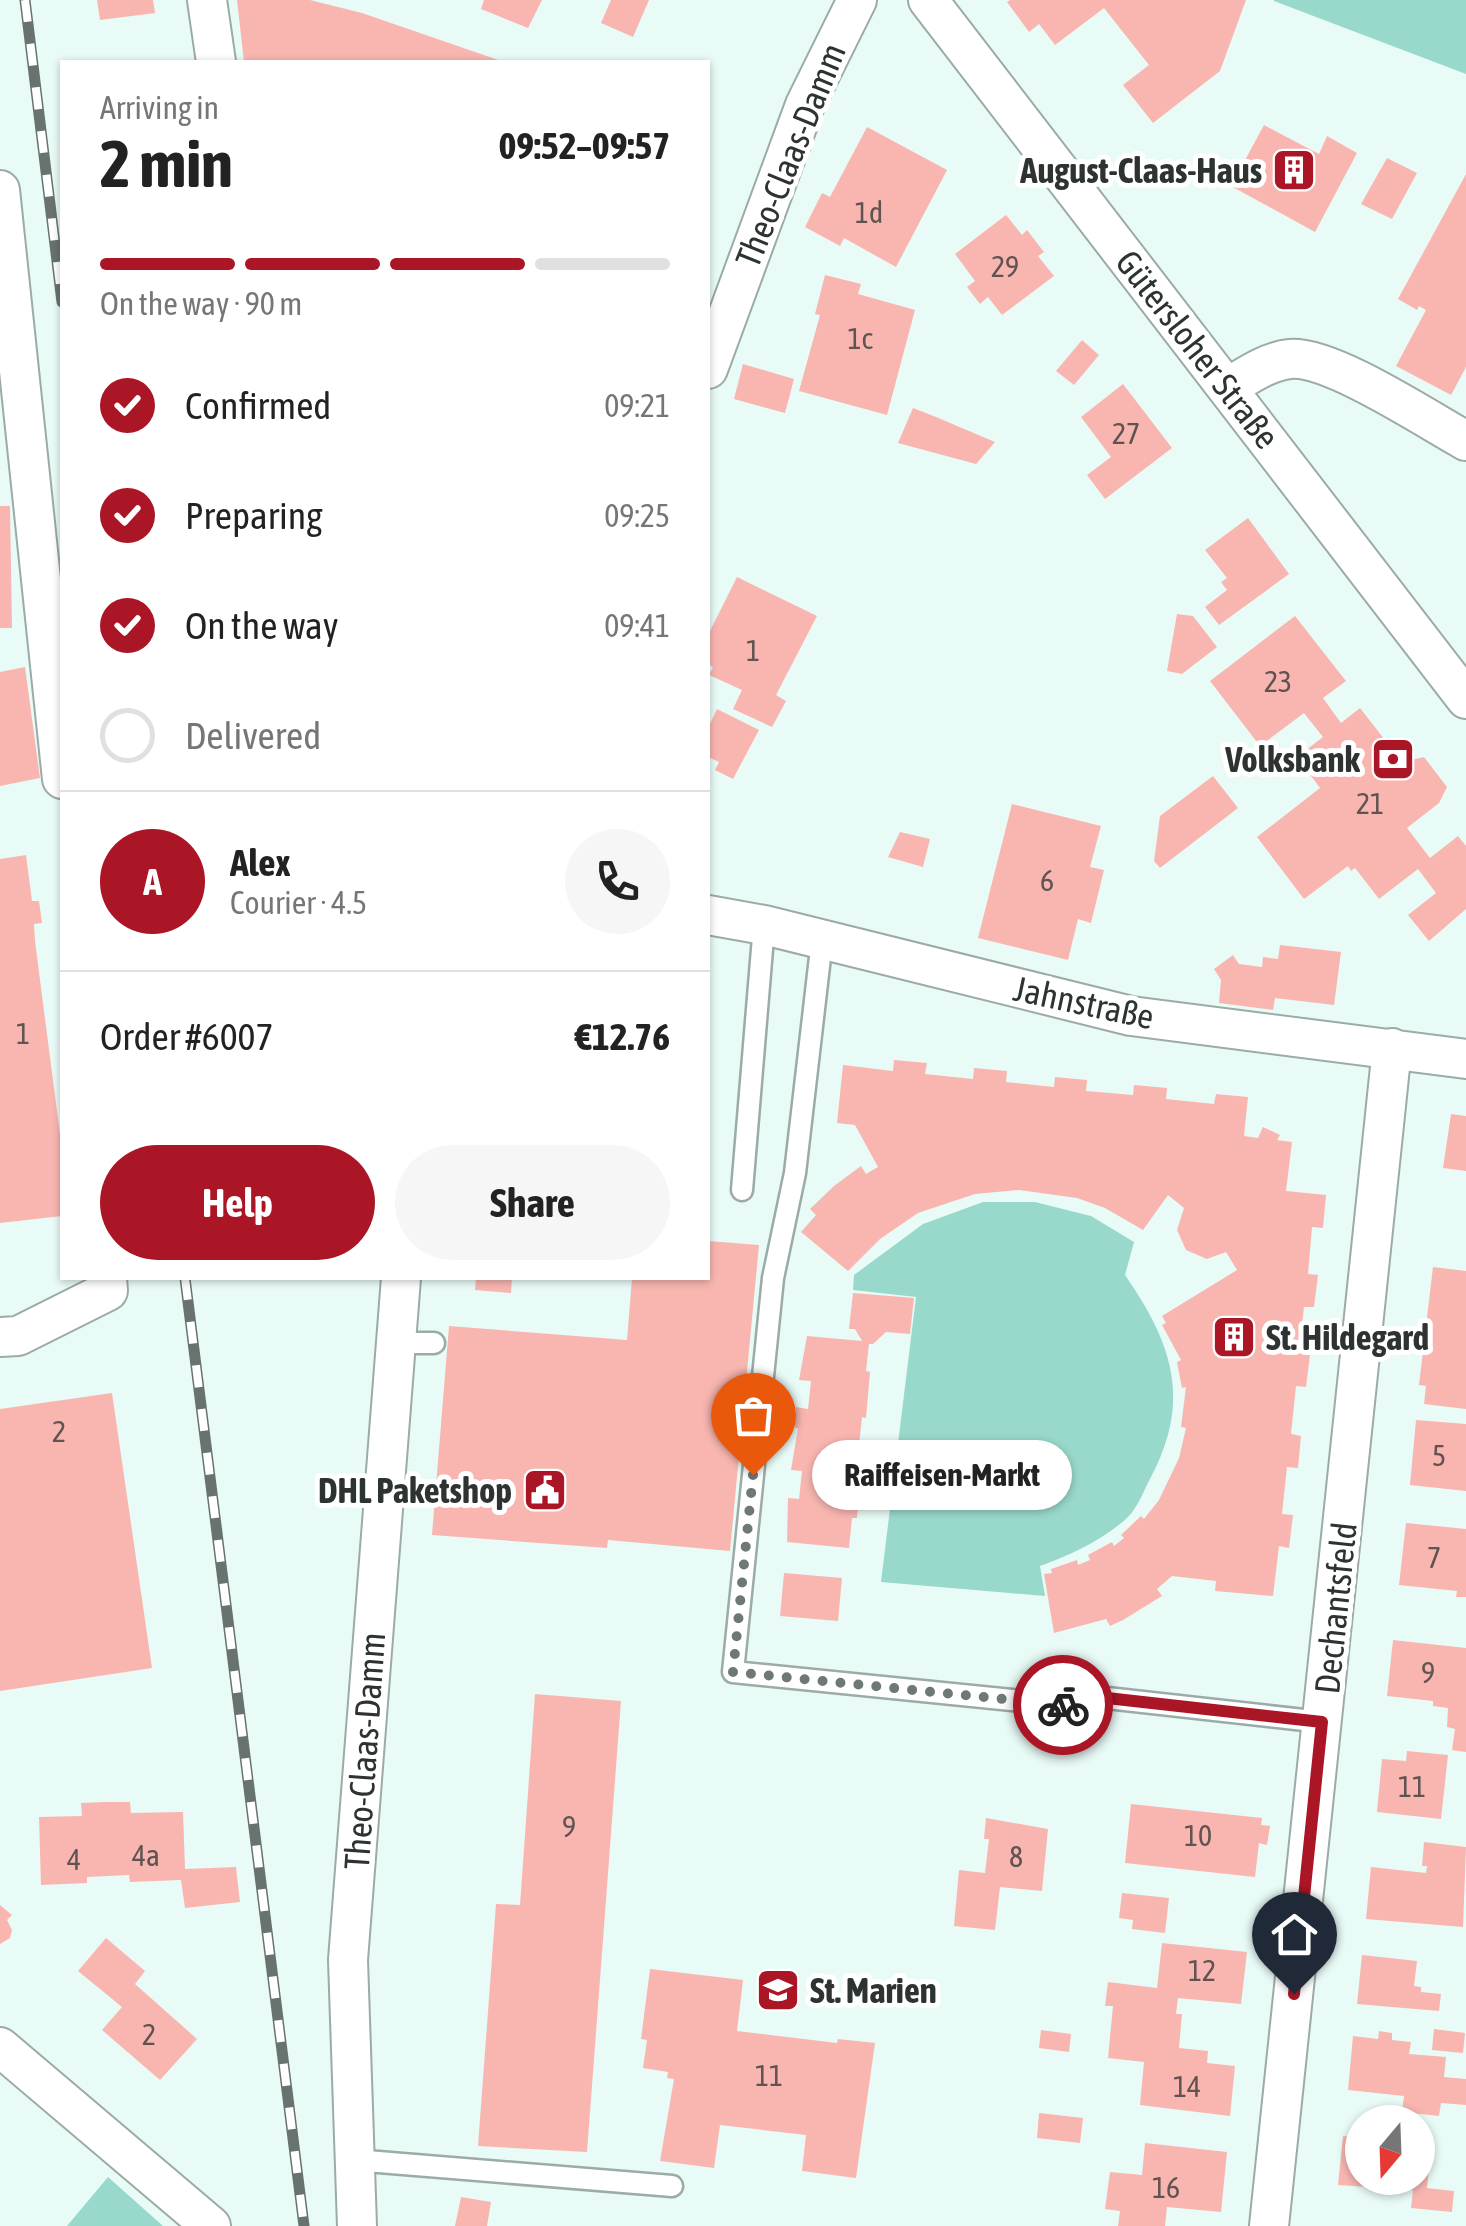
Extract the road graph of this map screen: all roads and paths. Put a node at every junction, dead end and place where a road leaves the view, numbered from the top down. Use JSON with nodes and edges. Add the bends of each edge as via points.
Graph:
{"nodes":[{"id":1,"x":208,"y":0,"type":"edge"},
{"id":2,"x":857,"y":0,"type":"edge"},
{"id":3,"x":928,"y":0,"type":"edge"},
{"id":4,"x":216,"y":60,"type":"edge"},
{"id":5,"x":0,"y":190,"type":"edge"},
{"id":6,"x":710,"y":364,"type":"edge"},
{"id":7,"x":1227,"y":388,"type":"junction"},
{"id":8,"x":1466,"y":441,"type":"edge"},
{"id":9,"x":1466,"y":700,"type":"edge"},
{"id":10,"x":60,"y":760,"type":"edge"},
{"id":11,"x":710,"y":915,"type":"edge"},
{"id":12,"x":764,"y":925,"type":"junction"},
{"id":13,"x":822,"y":940,"type":"junction"},
{"id":14,"x":1392,"y":1048,"type":"junction"},
{"id":15,"x":1466,"y":1059,"type":"edge"},
{"id":16,"x":742,"y":1190,"type":"dead end"},
{"id":17,"x":107,"y":1280,"type":"edge"},
{"id":18,"x":401,"y":1280,"type":"edge"},
{"id":19,"x":0,"y":1337,"type":"edge"},
{"id":20,"x":434,"y":1342,"type":"dead end"},
{"id":21,"x":396,"y":1343,"type":"junction"},
{"id":22,"x":1322,"y":1722,"type":"junction"},
{"id":23,"x":0,"y":2046,"type":"edge"},
{"id":24,"x":354,"y":2160,"type":"junction"},
{"id":25,"x":672,"y":2186,"type":"dead end"},
{"id":26,"x":212,"y":2226,"type":"edge"},
{"id":27,"x":357,"y":2226,"type":"edge"},
{"id":28,"x":1269,"y":2226,"type":"edge"}],
"edges":[{"from":1,"to":4,"type":"street"},
{"from":2,"to":6,"type":"street","name":"Theo-Claas-Damm","via":[[806,105]]},
{"from":3,"to":7,"type":"street","name":"Gütersloher Straße"},
{"from":5,"to":10,"type":"street"},
{"from":7,"to":8,"type":"street","via":[[1290,359],[1324,363]]},
{"from":7,"to":9,"type":"street","name":"Gütersloher Straße"},
{"from":11,"to":12,"type":"street","name":"Jahnstraße"},
{"from":12,"to":13,"type":"street","name":"Jahnstraße"},
{"from":12,"to":16,"type":"lane"},
{"from":13,"to":14,"type":"street","name":"Jahnstraße","via":[[1131,1016]]},
{"from":13,"to":22,"type":"lane","via":[[796,1173],[773,1278],[733,1672],[1092,1708],[1107,1698]]},
{"from":14,"to":15,"type":"street","name":"Jahnstraße"},
{"from":14,"to":22,"type":"street","name":"Dechantsfeld"},
{"from":17,"to":19,"type":"street","via":[[108,1291],[18,1336]]},
{"from":18,"to":21,"type":"street","name":"Theo-Claas-Damm"},
{"from":20,"to":21,"type":"lane"},
{"from":21,"to":24,"type":"street","name":"Theo-Claas-Damm","via":[[348,1960]]},
{"from":22,"to":28,"type":"street","name":"Dechantsfeld"},
{"from":23,"to":26,"type":"street"},
{"from":24,"to":25,"type":"lane"},
{"from":24,"to":27,"type":"street","name":"Theo-Claas-Damm"}]}
